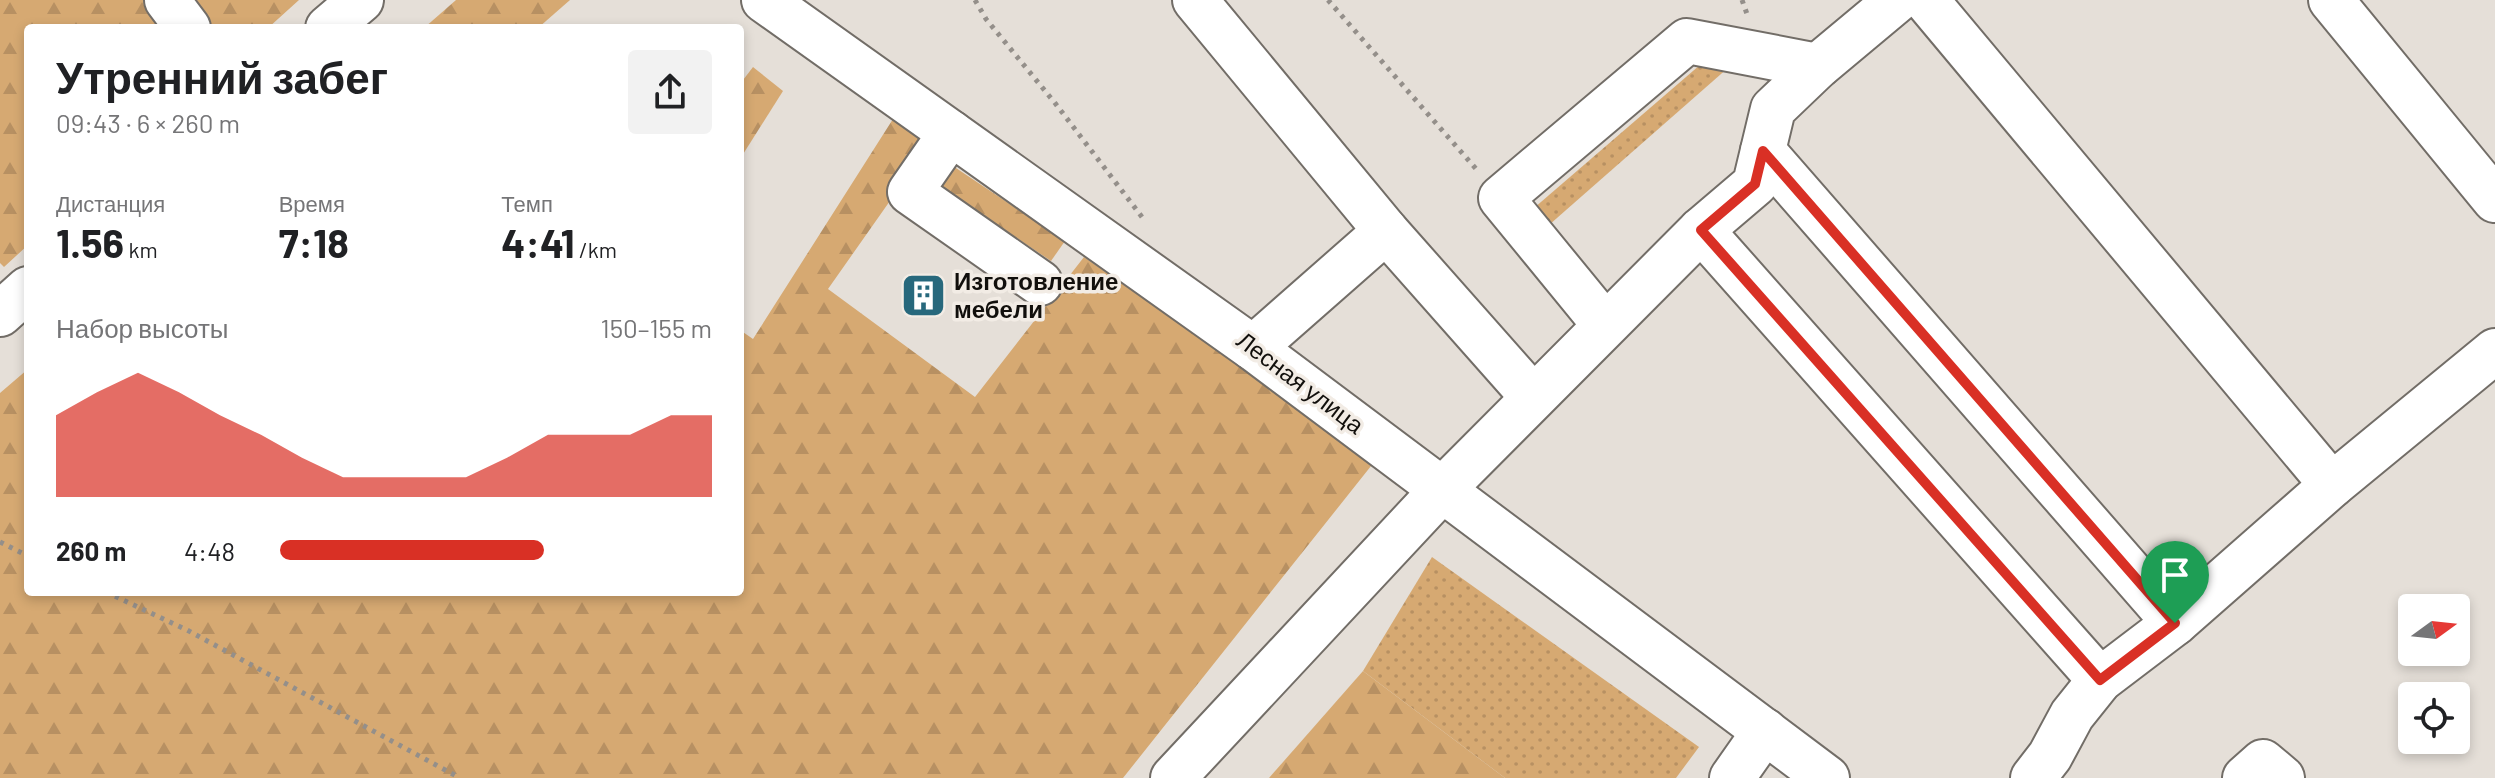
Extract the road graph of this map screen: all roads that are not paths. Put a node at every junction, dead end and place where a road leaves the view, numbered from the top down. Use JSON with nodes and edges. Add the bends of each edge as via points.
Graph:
{"nodes":[{"id":1,"x":167,"y":0,"type":"edge"},
{"id":2,"x":361,"y":0,"type":"edge"},
{"id":3,"x":764,"y":0,"type":"edge"},
{"id":4,"x":1195,"y":0,"type":"edge"},
{"id":5,"x":2331,"y":0,"type":"edge"},
{"id":6,"x":1923,"y":2,"type":"edge"},
{"id":7,"x":185,"y":24,"type":"edge"},
{"id":8,"x":333,"y":24,"type":"edge"},
{"id":9,"x":1818,"y":66,"type":"junction"},
{"id":10,"x":951,"y":133,"type":"junction"},
{"id":11,"x":1763,"y":151,"type":"junction"},
{"id":12,"x":2495,"y":200,"type":"edge"},
{"id":13,"x":1701,"y":230,"type":"junction"},
{"id":14,"x":1386,"y":231,"type":"junction"},
{"id":15,"x":1040,"y":283,"type":"dead end"},
{"id":16,"x":1605,"y":325,"type":"junction"},
{"id":17,"x":1253,"y":348,"type":"junction"},
{"id":18,"x":2495,"y":351,"type":"edge"},
{"id":19,"x":1533,"y":397,"type":"junction"},
{"id":20,"x":2332,"y":485,"type":"junction"},
{"id":21,"x":1442,"y":490,"type":"junction"},
{"id":22,"x":2175,"y":623,"type":"junction"},
{"id":23,"x":2100,"y":680,"type":"junction"},
{"id":24,"x":1765,"y":731,"type":"junction"},
{"id":25,"x":1173,"y":778,"type":"edge"},
{"id":26,"x":1732,"y":778,"type":"edge"},
{"id":27,"x":1827,"y":778,"type":"edge"},
{"id":28,"x":2033,"y":778,"type":"edge"},
{"id":29,"x":2245,"y":778,"type":"edge"},
{"id":30,"x":2282,"y":778,"type":"edge"}],
"edges":[{"from":1,"to":7,"type":"street"},
{"from":2,"to":8,"type":"street"},
{"from":3,"to":10,"type":"street","name":"Лесная улица"},
{"from":4,"to":14,"type":"street"},
{"from":5,"to":12,"type":"street"},
{"from":6,"to":9,"type":"street"},
{"from":6,"to":20,"type":"street"},
{"from":9,"to":11,"type":"street","via":[[1773,109]]},
{"from":9,"to":16,"type":"street","via":[[1687,41],[1501,198]]},
{"from":10,"to":15,"type":"street","via":[[910,192]]},
{"from":10,"to":17,"type":"street","name":"Лесная улица"},
{"from":11,"to":13,"type":"street","via":[[1755,184]]},
{"from":11,"to":22,"type":"street"},
{"from":13,"to":16,"type":"street"},
{"from":13,"to":23,"type":"street"},
{"from":14,"to":17,"type":"street"},
{"from":14,"to":19,"type":"street"},
{"from":16,"to":19,"type":"street"},
{"from":17,"to":21,"type":"street","name":"Лесная улица"},
{"from":18,"to":20,"type":"street"},
{"from":19,"to":21,"type":"street"},
{"from":20,"to":22,"type":"street"},
{"from":21,"to":24,"type":"street","name":"Лесная улица"},
{"from":21,"to":25,"type":"street"},
{"from":22,"to":23,"type":"street"},
{"from":23,"to":28,"type":"street"},
{"from":24,"to":26,"type":"street"},
{"from":24,"to":27,"type":"street","name":"Лесная улица"},
{"from":29,"to":30,"type":"street","via":[[2263,762]]}]}
